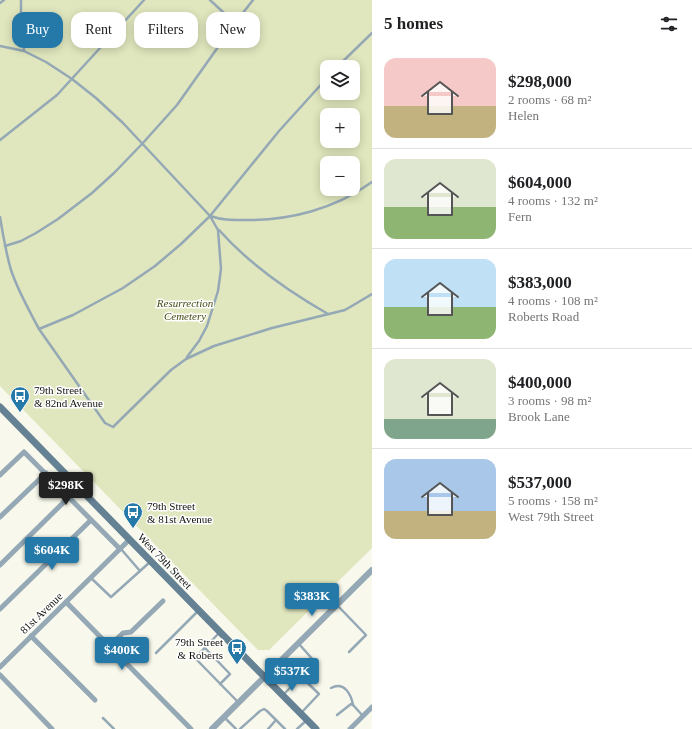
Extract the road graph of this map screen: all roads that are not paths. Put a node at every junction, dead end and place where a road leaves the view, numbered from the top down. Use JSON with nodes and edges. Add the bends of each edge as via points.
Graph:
{"nodes":[{"id":1,"x":4,"y":0,"type":"edge"},
{"id":2,"x":21,"y":0,"type":"edge"},
{"id":3,"x":144,"y":0,"type":"edge"},
{"id":4,"x":210,"y":0,"type":"edge"},
{"id":5,"x":253,"y":0,"type":"edge"},
{"id":6,"x":0,"y":3,"type":"edge"},
{"id":7,"x":223,"y":12,"type":"edge"},
{"id":8,"x":244,"y":12,"type":"edge"},
{"id":9,"x":372,"y":33,"type":"edge"},
{"id":10,"x":0,"y":46,"type":"edge"},
{"id":11,"x":218,"y":48,"type":"edge"},
{"id":12,"x":24,"y":50,"type":"junction"},
{"id":13,"x":344,"y":60,"type":"edge"},
{"id":14,"x":72,"y":79,"type":"junction"},
{"id":15,"x":320,"y":86,"type":"edge"},
{"id":16,"x":0,"y":140,"type":"edge"},
{"id":17,"x":142,"y":144,"type":"junction"},
{"id":18,"x":371,"y":183,"type":"edge"},
{"id":19,"x":210,"y":216,"type":"junction"},
{"id":20,"x":0,"y":217,"type":"edge"},
{"id":21,"x":1,"y":225,"type":"edge"},
{"id":22,"x":218,"y":230,"type":"junction"},
{"id":23,"x":5,"y":246,"type":"junction"},
{"id":24,"x":372,"y":294,"type":"edge"},
{"id":25,"x":328,"y":314,"type":"junction"},
{"id":26,"x":39,"y":330,"type":"junction"},
{"id":27,"x":186,"y":359,"type":"junction"},
{"id":28,"x":0,"y":407,"type":"edge"},
{"id":29,"x":46,"y":473,"type":"junction"},
{"id":30,"x":0,"y":475,"type":"edge"},
{"id":31,"x":69,"y":497,"type":"junction"},
{"id":32,"x":0,"y":517,"type":"edge"},
{"id":33,"x":92,"y":520,"type":"junction"},
{"id":34,"x":130,"y":540,"type":"junction"},
{"id":35,"x":120,"y":549,"type":"junction"},
{"id":36,"x":150,"y":561,"type":"junction"},
{"id":37,"x":0,"y":565,"type":"edge"},
{"id":38,"x":372,"y":570,"type":"edge"},
{"id":39,"x":140,"y":571,"type":"junction"},
{"id":40,"x":91,"y":578,"type":"junction"},
{"id":41,"x":163,"y":601,"type":"dead end"},
{"id":42,"x":66,"y":602,"type":"junction"},
{"id":43,"x":337,"y":605,"type":"junction"},
{"id":44,"x":0,"y":609,"type":"edge"},
{"id":45,"x":199,"y":611,"type":"junction"},
{"id":46,"x":220,"y":632,"type":"junction"},
{"id":47,"x":31,"y":636,"type":"junction"},
{"id":48,"x":298,"y":643,"type":"junction"},
{"id":49,"x":109,"y":646,"type":"junction"},
{"id":50,"x":204,"y":648,"type":"junction"},
{"id":51,"x":349,"y":652,"type":"dead end"},
{"id":52,"x":156,"y":653,"type":"dead end"},
{"id":53,"x":282,"y":659,"type":"junction"},
{"id":54,"x":0,"y":667,"type":"edge"},
{"id":55,"x":264,"y":677,"type":"junction"},
{"id":56,"x":301,"y":677,"type":"junction"},
{"id":57,"x":1,"y":678,"type":"edge"},
{"id":58,"x":220,"y":684,"type":"junction"},
{"id":59,"x":331,"y":688,"type":"dead end"},
{"id":60,"x":283,"y":696,"type":"junction"},
{"id":61,"x":94,"y":700,"type":"dead end"},
{"id":62,"x":238,"y":703,"type":"junction"},
{"id":63,"x":353,"y":705,"type":"junction"},
{"id":64,"x":372,"y":707,"type":"edge"},
{"id":65,"x":300,"y":713,"type":"junction"},
{"id":66,"x":337,"y":715,"type":"dead end"},
{"id":67,"x":363,"y":716,"type":"junction"},
{"id":68,"x":224,"y":717,"type":"junction"},
{"id":69,"x":103,"y":718,"type":"dead end"},
{"id":70,"x":276,"y":720,"type":"junction"},
{"id":71,"x":307,"y":720,"type":"junction"},
{"id":72,"x":52,"y":729,"type":"edge"},
{"id":73,"x":114,"y":729,"type":"edge"},
{"id":74,"x":191,"y":729,"type":"edge"},
{"id":75,"x":212,"y":729,"type":"edge"},
{"id":76,"x":236,"y":729,"type":"edge"},
{"id":77,"x":240,"y":729,"type":"edge"},
{"id":78,"x":268,"y":729,"type":"edge"},
{"id":79,"x":285,"y":729,"type":"edge"},
{"id":80,"x":297,"y":729,"type":"edge"},
{"id":81,"x":316,"y":729,"type":"edge"},
{"id":82,"x":350,"y":729,"type":"edge"}],
"edges":[{"from":1,"to":6,"type":"lane"},
{"from":2,"to":12,"type":"lane"},
{"from":3,"to":14,"type":"lane"},
{"from":4,"to":7,"type":"lane"},
{"from":5,"to":8,"type":"lane"},
{"from":9,"to":13,"type":"lane"},
{"from":10,"to":12,"type":"lane"},
{"from":11,"to":17,"type":"lane","via":[[177,105]]},
{"from":12,"to":14,"type":"lane"},
{"from":14,"to":16,"type":"lane"},
{"from":14,"to":17,"type":"lane","via":[[123,123]]},
{"from":15,"to":19,"type":"lane","via":[[279,131]]},
{"from":17,"to":19,"type":"lane"},
{"from":17,"to":23,"type":"lane","via":[[92,193],[58,219],[36,234]]},
{"from":18,"to":19,"type":"lane","via":[[338,202],[287,217],[229,220]]},
{"from":19,"to":22,"type":"lane"},
{"from":19,"to":26,"type":"lane","via":[[155,266],[123,288]]},
{"from":20,"to":21,"type":"lane"},
{"from":21,"to":23,"type":"lane"},
{"from":22,"to":25,"type":"lane","via":[[267,274]]},
{"from":22,"to":27,"type":"lane","via":[[221,269],[218,291],[207,326]]},
{"from":23,"to":26,"type":"lane","via":[[18,289]]},
{"from":24,"to":25,"type":"lane","via":[[345,310]]},
{"from":25,"to":27,"type":"lane","via":[[214,346]]},
{"from":26,"to":27,"type":"lane","via":[[105,423],[113,427],[171,370]]},
{"from":28,"to":34,"type":"main road","name":"West 79th Street"},
{"from":29,"to":30,"type":"street","via":[[24,452]]},
{"from":29,"to":31,"type":"street"},
{"from":29,"to":32,"type":"street"},
{"from":31,"to":33,"type":"street"},
{"from":31,"to":37,"type":"street"},
{"from":33,"to":35,"type":"street"},
{"from":33,"to":44,"type":"street"},
{"from":34,"to":35,"type":"street","name":"81st Avenue"},
{"from":34,"to":36,"type":"main road","name":"West 79th Street"},
{"from":35,"to":39,"type":"lane"},
{"from":35,"to":40,"type":"street","name":"81st Avenue"},
{"from":36,"to":39,"type":"lane"},
{"from":36,"to":45,"type":"main road","name":"West 79th Street"},
{"from":38,"to":43,"type":"street"},
{"from":39,"to":40,"type":"lane","via":[[111,597]]},
{"from":40,"to":42,"type":"street","name":"81st Avenue"},
{"from":41,"to":49,"type":"street","via":[[131,632],[123,633]]},
{"from":42,"to":47,"type":"street","name":"81st Avenue"},
{"from":42,"to":49,"type":"street"},
{"from":43,"to":48,"type":"street"},
{"from":43,"to":51,"type":"lane","via":[[366,635]]},
{"from":45,"to":46,"type":"main road","name":"West 79th Street"},
{"from":45,"to":52,"type":"lane"},
{"from":46,"to":50,"type":"lane"},
{"from":46,"to":55,"type":"main road","name":"West 79th Street"},
{"from":47,"to":54,"type":"street","name":"81st Avenue"},
{"from":47,"to":61,"type":"street"},
{"from":48,"to":53,"type":"street"},
{"from":48,"to":56,"type":"lane","via":[[315,662]]},
{"from":49,"to":74,"type":"street"},
{"from":50,"to":58,"type":"lane","via":[[195,658]]},
{"from":50,"to":58,"type":"lane","via":[[230,674]]},
{"from":53,"to":55,"type":"street"},
{"from":53,"to":56,"type":"lane"},
{"from":55,"to":60,"type":"main road","name":"West 79th Street"},
{"from":55,"to":62,"type":"street"},
{"from":56,"to":60,"type":"lane"},
{"from":56,"to":65,"type":"lane","via":[[319,694]]},
{"from":57,"to":72,"type":"street"},
{"from":58,"to":62,"type":"lane"},
{"from":59,"to":63,"type":"lane","via":[[336,685],[345,688]]},
{"from":60,"to":65,"type":"main road","name":"West 79th Street"},
{"from":62,"to":68,"type":"street"},
{"from":63,"to":66,"type":"lane","via":[[349,705]]},
{"from":63,"to":67,"type":"lane"},
{"from":64,"to":67,"type":"street"},
{"from":65,"to":71,"type":"main road","name":"West 79th Street"},
{"from":67,"to":82,"type":"street"},
{"from":68,"to":75,"type":"street"},
{"from":68,"to":76,"type":"lane"},
{"from":69,"to":73,"type":"lane"},
{"from":70,"to":77,"type":"lane","via":[[267,710],[260,711]]},
{"from":70,"to":78,"type":"lane"},
{"from":70,"to":79,"type":"lane"},
{"from":71,"to":80,"type":"lane"},
{"from":71,"to":81,"type":"main road","name":"West 79th Street"}]}
